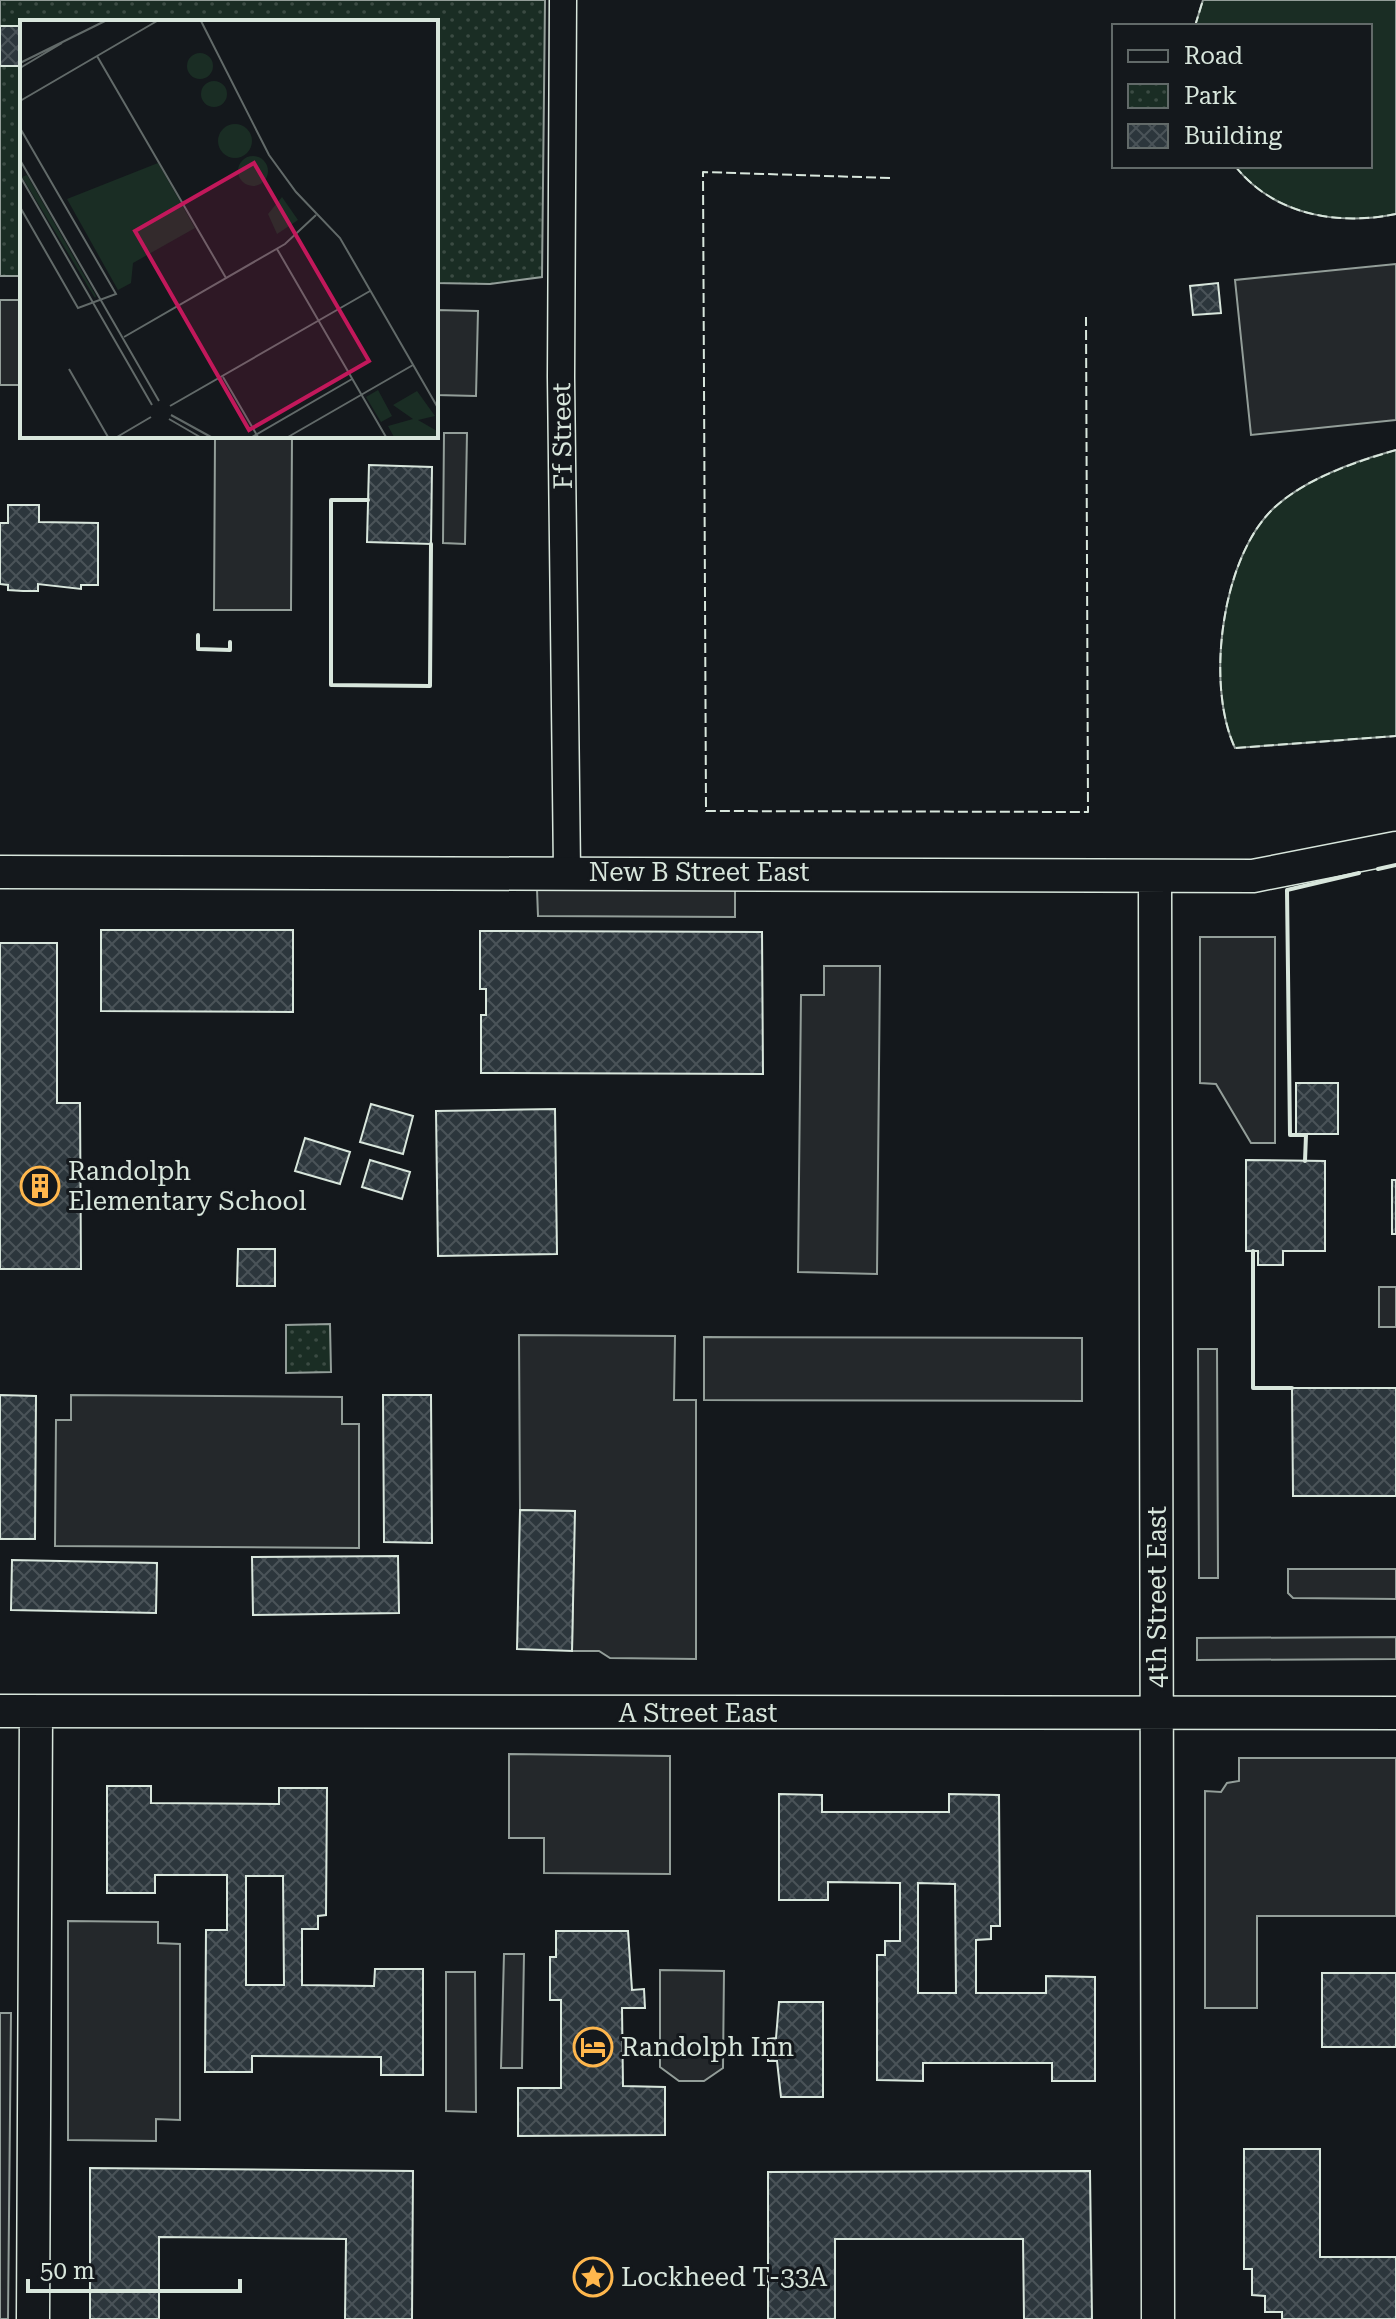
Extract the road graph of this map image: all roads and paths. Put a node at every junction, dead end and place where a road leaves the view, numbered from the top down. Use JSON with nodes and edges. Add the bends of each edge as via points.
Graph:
{"nodes":[{"id":1,"x":563,"y":0,"type":"edge"},
{"id":2,"x":1396,"y":848,"type":"edge"},
{"id":3,"x":567,"y":871,"type":"junction"},
{"id":4,"x":0,"y":872,"type":"edge"},
{"id":5,"x":1155,"y":876,"type":"junction"},
{"id":6,"x":0,"y":1711,"type":"edge"},
{"id":7,"x":36,"y":1712,"type":"junction"},
{"id":8,"x":1396,"y":1713,"type":"edge"},
{"id":9,"x":1157,"y":1714,"type":"junction"},
{"id":10,"x":33,"y":2319,"type":"edge"},
{"id":11,"x":1158,"y":2319,"type":"edge"}],
"edges":[{"from":1,"to":3,"type":"street","name":"Ff Street"},
{"from":2,"to":5,"type":"street","name":"New B Street East","via":[[1253,876]]},
{"from":3,"to":4,"type":"street","name":"New B Street East"},
{"from":3,"to":5,"type":"street","name":"New B Street East"},
{"from":5,"to":9,"type":"street","name":"4th Street East"},
{"from":6,"to":7,"type":"street","name":"A Street East"},
{"from":7,"to":9,"type":"street","name":"A Street East"},
{"from":7,"to":10,"type":"street"},
{"from":8,"to":9,"type":"street","name":"A Street East"},
{"from":9,"to":11,"type":"street","name":"4th Street East"}]}
